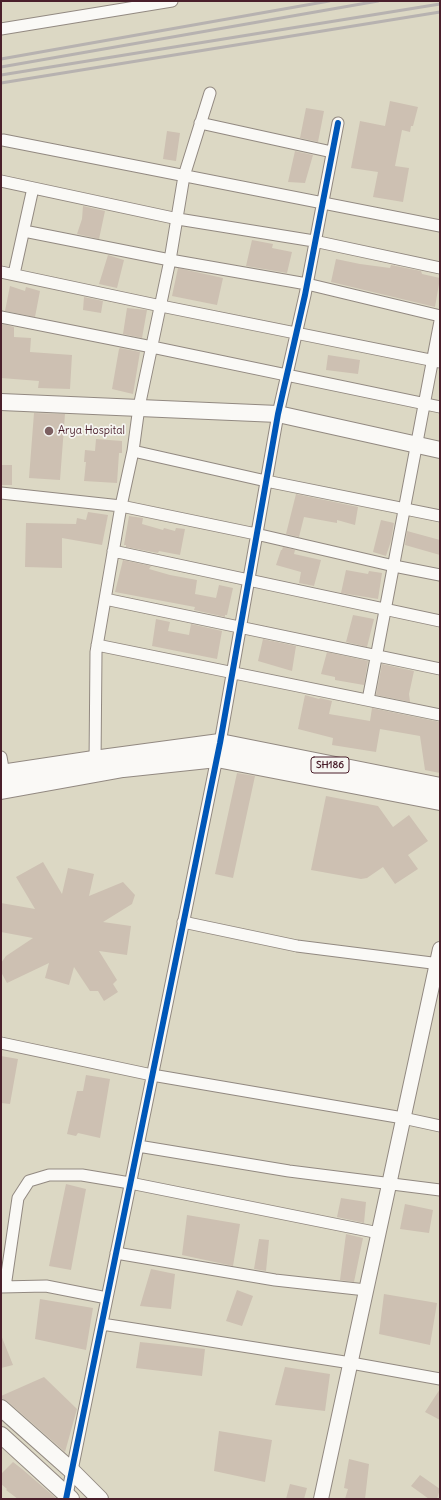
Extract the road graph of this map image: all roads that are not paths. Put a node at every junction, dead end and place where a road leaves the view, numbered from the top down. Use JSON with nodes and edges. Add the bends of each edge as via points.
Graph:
{"nodes":[{"id":1,"x":172,"y":1,"type":"edge"},
{"id":2,"x":1,"y":29,"type":"edge"},
{"id":3,"x":210,"y":93,"type":"dead end"},
{"id":4,"x":200,"y":123,"type":"junction"},
{"id":5,"x":338,"y":123,"type":"dead end"},
{"id":6,"x":2,"y":140,"type":"dead end"},
{"id":7,"x":332,"y":152,"type":"junction"},
{"id":8,"x":184,"y":176,"type":"junction"},
{"id":9,"x":1,"y":182,"type":"edge"},
{"id":10,"x":33,"y":188,"type":"junction"},
{"id":11,"x":321,"y":203,"type":"junction"},
{"id":12,"x":178,"y":219,"type":"junction"},
{"id":13,"x":440,"y":226,"type":"edge"},
{"id":14,"x":24,"y":231,"type":"junction"},
{"id":15,"x":314,"y":241,"type":"junction"},
{"id":16,"x":170,"y":260,"type":"junction"},
{"id":17,"x":440,"y":268,"type":"edge"},
{"id":18,"x":1,"y":272,"type":"edge"},
{"id":19,"x":14,"y":274,"type":"junction"},
{"id":20,"x":306,"y":284,"type":"junction"},
{"id":21,"x":161,"y":306,"type":"junction"},
{"id":22,"x":440,"y":316,"type":"edge"},
{"id":23,"x":1,"y":317,"type":"edge"},
{"id":24,"x":440,"y":321,"type":"edge"},
{"id":25,"x":296,"y":332,"type":"junction"},
{"id":26,"x":152,"y":347,"type":"junction"},
{"id":27,"x":436,"y":361,"type":"edge"},
{"id":28,"x":286,"y":376,"type":"junction"},
{"id":29,"x":1,"y":402,"type":"edge"},
{"id":30,"x":424,"y":404,"type":"junction"},
{"id":31,"x":139,"y":407,"type":"junction"},
{"id":32,"x":440,"y":407,"type":"edge"},
{"id":33,"x":278,"y":414,"type":"junction"},
{"id":34,"x":416,"y":445,"type":"junction"},
{"id":35,"x":440,"y":450,"type":"edge"},
{"id":36,"x":133,"y":451,"type":"junction"},
{"id":37,"x":266,"y":481,"type":"junction"},
{"id":38,"x":1,"y":493,"type":"edge"},
{"id":39,"x":121,"y":506,"type":"junction"},
{"id":40,"x":404,"y":509,"type":"junction"},
{"id":41,"x":440,"y":516,"type":"edge"},
{"id":42,"x":256,"y":534,"type":"junction"},
{"id":43,"x":113,"y":551,"type":"junction"},
{"id":44,"x":394,"y":566,"type":"junction"},
{"id":45,"x":440,"y":575,"type":"edge"},
{"id":46,"x":248,"y":580,"type":"junction"},
{"id":47,"x":105,"y":599,"type":"junction"},
{"id":48,"x":386,"y":610,"type":"junction"},
{"id":49,"x":440,"y":621,"type":"edge"},
{"id":50,"x":240,"y":627,"type":"junction"},
{"id":51,"x":97,"y":645,"type":"junction"},
{"id":52,"x":377,"y":656,"type":"junction"},
{"id":53,"x":440,"y":669,"type":"edge"},
{"id":54,"x":232,"y":673,"type":"junction"},
{"id":55,"x":368,"y":700,"type":"junction"},
{"id":56,"x":440,"y":715,"type":"edge"},
{"id":57,"x":219,"y":750,"type":"junction"},
{"id":58,"x":95,"y":766,"type":"junction"},
{"id":59,"x":2,"y":774,"type":"edge"},
{"id":60,"x":440,"y":787,"type":"edge"},
{"id":61,"x":440,"y":801,"type":"edge"},
{"id":62,"x":183,"y":922,"type":"junction"},
{"id":63,"x":440,"y":949,"type":"edge"},
{"id":64,"x":438,"y":964,"type":"edge"},
{"id":65,"x":1,"y":1043,"type":"edge"},
{"id":66,"x":152,"y":1075,"type":"junction"},
{"id":67,"x":403,"y":1118,"type":"junction"},
{"id":68,"x":440,"y":1126,"type":"edge"},
{"id":69,"x":138,"y":1146,"type":"junction"},
{"id":70,"x":130,"y":1184,"type":"junction"},
{"id":71,"x":390,"y":1184,"type":"junction"},
{"id":72,"x":440,"y":1190,"type":"edge"},
{"id":73,"x":379,"y":1233,"type":"junction"},
{"id":74,"x":116,"y":1253,"type":"junction"},
{"id":75,"x":3,"y":1287,"type":"edge"},
{"id":76,"x":366,"y":1290,"type":"junction"},
{"id":77,"x":107,"y":1298,"type":"junction"},
{"id":78,"x":102,"y":1324,"type":"junction"},
{"id":79,"x":350,"y":1363,"type":"junction"},
{"id":80,"x":440,"y":1379,"type":"edge"},
{"id":81,"x":1,"y":1408,"type":"edge"},
{"id":82,"x":1,"y":1435,"type":"edge"},
{"id":83,"x":72,"y":1471,"type":"junction"},
{"id":84,"x":68,"y":1498,"type":"edge"},
{"id":85,"x":100,"y":1499,"type":"edge"},
{"id":86,"x":321,"y":1499,"type":"edge"}],
"edges":[{"from":1,"to":2,"type":"street"},
{"from":3,"to":4,"type":"street"},
{"from":4,"to":7,"type":"street"},
{"from":4,"to":8,"type":"street"},
{"from":5,"to":7,"type":"street"},
{"from":6,"to":8,"type":"street"},
{"from":7,"to":11,"type":"street"},
{"from":8,"to":11,"type":"street"},
{"from":8,"to":12,"type":"street"},
{"from":9,"to":10,"type":"street"},
{"from":10,"to":12,"type":"street"},
{"from":10,"to":14,"type":"street"},
{"from":11,"to":13,"type":"street"},
{"from":11,"to":15,"type":"street"},
{"from":12,"to":15,"type":"street"},
{"from":12,"to":16,"type":"street"},
{"from":14,"to":16,"type":"street"},
{"from":14,"to":19,"type":"street"},
{"from":15,"to":17,"type":"street"},
{"from":15,"to":20,"type":"street"},
{"from":16,"to":20,"type":"street"},
{"from":16,"to":21,"type":"street"},
{"from":18,"to":19,"type":"street"},
{"from":19,"to":21,"type":"street"},
{"from":20,"to":22,"type":"street"},
{"from":20,"to":25,"type":"street"},
{"from":21,"to":25,"type":"street"},
{"from":21,"to":26,"type":"street"},
{"from":23,"to":26,"type":"street"},
{"from":24,"to":27,"type":"street"},
{"from":25,"to":27,"type":"street"},
{"from":25,"to":28,"type":"street"},
{"from":26,"to":28,"type":"street"},
{"from":26,"to":31,"type":"street"},
{"from":27,"to":30,"type":"street"},
{"from":28,"to":30,"type":"street"},
{"from":28,"to":33,"type":"street"},
{"from":29,"to":31,"type":"main road"},
{"from":30,"to":32,"type":"street"},
{"from":30,"to":34,"type":"street"},
{"from":31,"to":33,"type":"main road"},
{"from":31,"to":36,"type":"street"},
{"from":33,"to":34,"type":"main road"},
{"from":33,"to":37,"type":"street"},
{"from":34,"to":35,"type":"main road"},
{"from":34,"to":40,"type":"street"},
{"from":36,"to":37,"type":"street"},
{"from":36,"to":39,"type":"street"},
{"from":37,"to":40,"type":"street"},
{"from":37,"to":42,"type":"street"},
{"from":38,"to":39,"type":"street"},
{"from":39,"to":42,"type":"street"},
{"from":39,"to":43,"type":"street"},
{"from":40,"to":41,"type":"street"},
{"from":40,"to":44,"type":"street"},
{"from":42,"to":44,"type":"street"},
{"from":42,"to":46,"type":"street"},
{"from":43,"to":46,"type":"street"},
{"from":43,"to":47,"type":"street"},
{"from":44,"to":45,"type":"street"},
{"from":44,"to":48,"type":"street"},
{"from":46,"to":48,"type":"street"},
{"from":46,"to":50,"type":"street"},
{"from":47,"to":50,"type":"street"},
{"from":47,"to":51,"type":"street"},
{"from":48,"to":49,"type":"street"},
{"from":48,"to":52,"type":"street"},
{"from":50,"to":52,"type":"street"},
{"from":50,"to":54,"type":"street"},
{"from":51,"to":54,"type":"street"},
{"from":51,"to":58,"type":"street"},
{"from":52,"to":53,"type":"street"},
{"from":52,"to":55,"type":"street"},
{"from":54,"to":55,"type":"street"},
{"from":54,"to":57,"type":"street"},
{"from":55,"to":56,"type":"street"},
{"from":57,"to":58,"type":"main road","number":"SH186"},
{"from":57,"to":60,"type":"main road","number":"SH186"},
{"from":57,"to":61,"type":"main road"},
{"from":57,"to":62,"type":"street"},
{"from":58,"to":59,"type":"main road","number":"SH186"},
{"from":62,"to":64,"type":"street","via":[[296,946]]},
{"from":62,"to":66,"type":"street"},
{"from":63,"to":64,"type":"street"},
{"from":64,"to":67,"type":"street"},
{"from":65,"to":66,"type":"street"},
{"from":66,"to":67,"type":"street"},
{"from":66,"to":69,"type":"street"},
{"from":67,"to":68,"type":"street"},
{"from":67,"to":71,"type":"street"},
{"from":69,"to":70,"type":"street"},
{"from":69,"to":71,"type":"street","via":[[289,1171]]},
{"from":70,"to":73,"type":"street"},
{"from":70,"to":74,"type":"street"},
{"from":70,"to":75,"type":"street","via":[[82,1175],[49,1175],[29,1182],[18,1198]]},
{"from":71,"to":72,"type":"street"},
{"from":71,"to":73,"type":"street"},
{"from":73,"to":76,"type":"street"},
{"from":74,"to":76,"type":"street","via":[[275,1280]]},
{"from":74,"to":77,"type":"street"},
{"from":75,"to":77,"type":"street","via":[[46,1286]]},
{"from":76,"to":79,"type":"street"},
{"from":77,"to":78,"type":"street"},
{"from":78,"to":79,"type":"street"},
{"from":78,"to":83,"type":"street"},
{"from":79,"to":80,"type":"street"},
{"from":79,"to":86,"type":"street"},
{"from":81,"to":83,"type":"main road"},
{"from":82,"to":84,"type":"main road"},
{"from":83,"to":84,"type":"street"},
{"from":83,"to":85,"type":"main road"}]}
